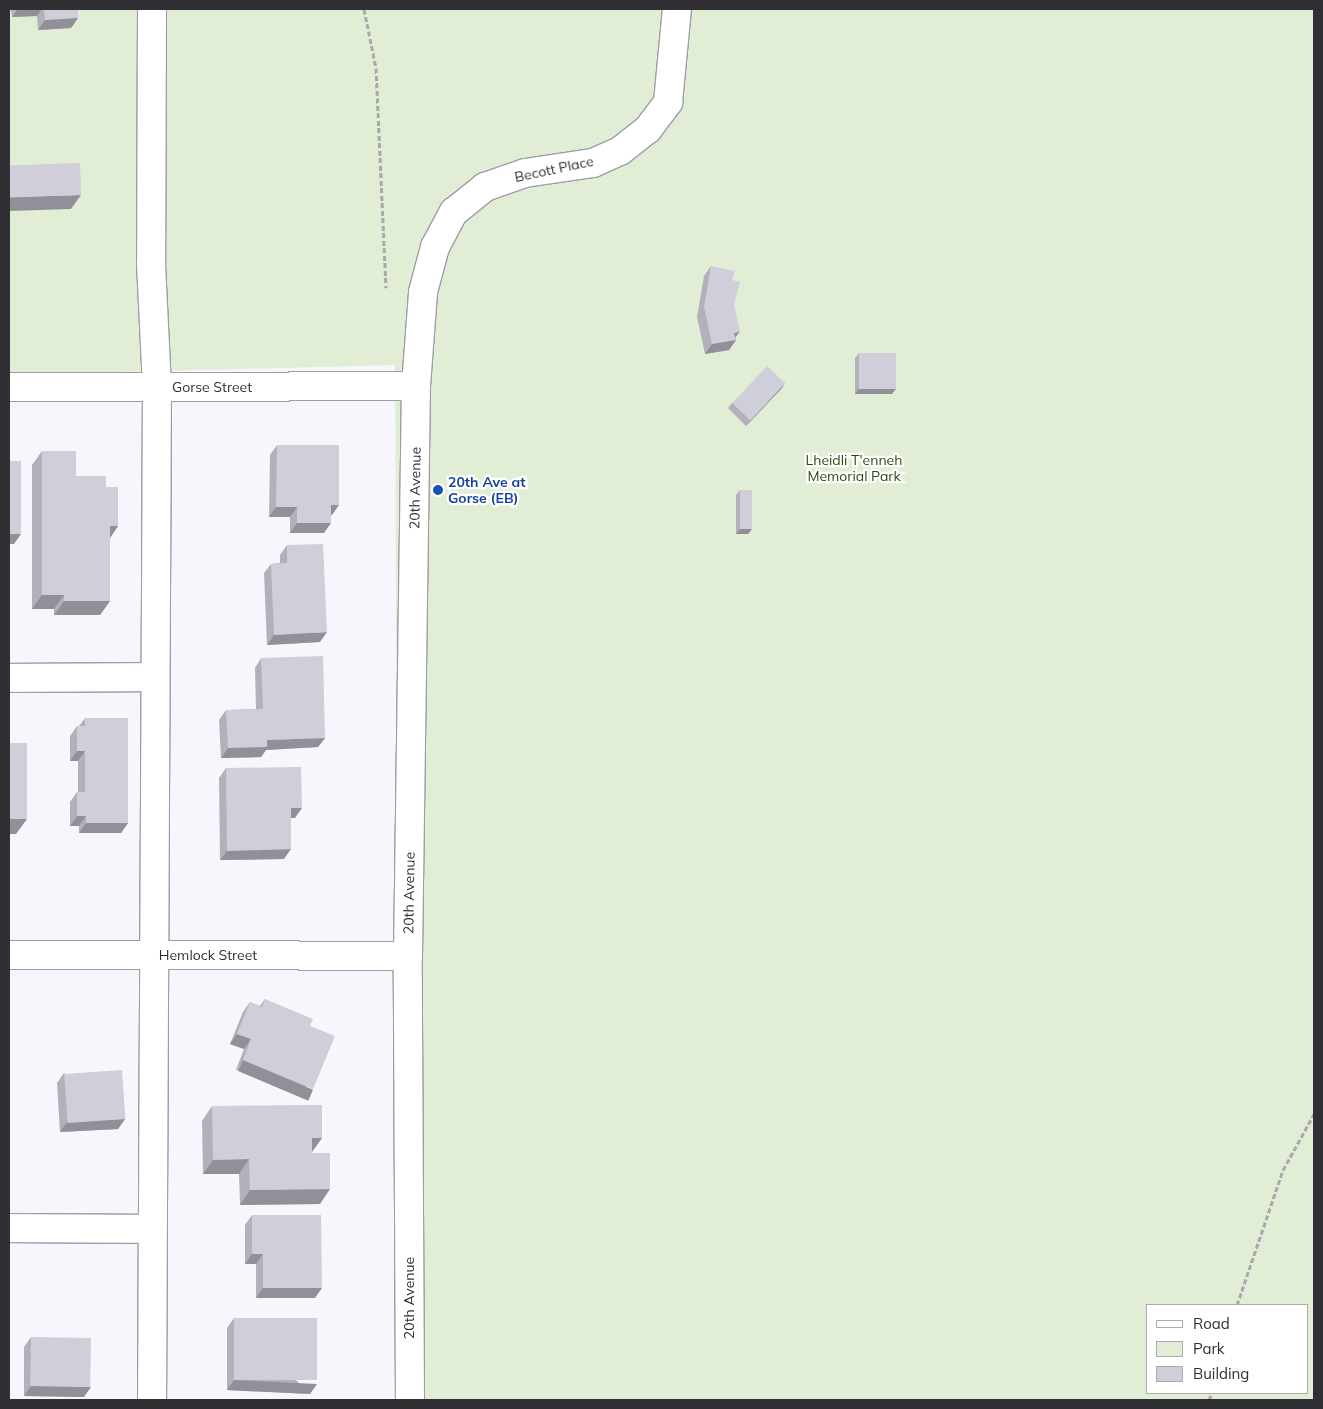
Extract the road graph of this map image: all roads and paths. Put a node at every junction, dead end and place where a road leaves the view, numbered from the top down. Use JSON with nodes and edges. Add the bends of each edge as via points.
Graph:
{"nodes":[{"id":1,"x":152,"y":9,"type":"edge"},
{"id":2,"x":364,"y":9,"type":"edge"},
{"id":3,"x":677,"y":9,"type":"edge"},
{"id":4,"x":387,"y":293,"type":"dead end"},
{"id":5,"x":416,"y":386,"type":"junction"},
{"id":6,"x":9,"y":387,"type":"edge"},
{"id":7,"x":157,"y":387,"type":"junction"},
{"id":8,"x":154,"y":677,"type":"junction"},
{"id":9,"x":9,"y":678,"type":"edge"},
{"id":10,"x":9,"y":955,"type":"edge"},
{"id":11,"x":153,"y":955,"type":"junction"},
{"id":12,"x":408,"y":956,"type":"junction"},
{"id":13,"x":1314,"y":1114,"type":"edge"},
{"id":14,"x":9,"y":1228,"type":"edge"},
{"id":15,"x":151,"y":1229,"type":"junction"},
{"id":16,"x":1237,"y":1304,"type":"edge"},
{"id":17,"x":152,"y":1400,"type":"edge"},
{"id":18,"x":410,"y":1400,"type":"edge"}],
"edges":[{"from":1,"to":7,"type":"street","via":[[152,264]]},
{"from":2,"to":4,"type":"path","via":[[376,68]]},
{"from":3,"to":5,"type":"street","name":"Becott Place","via":[[668,102],[648,129],[620,151],[593,163],[525,172],[485,187],[454,212],[435,247],[424,292]]},
{"from":5,"to":7,"type":"street","name":"Gorse Street"},
{"from":5,"to":12,"type":"street","name":"20th Avenue"},
{"from":6,"to":7,"type":"street","name":"Gorse Street"},
{"from":7,"to":8,"type":"street"},
{"from":8,"to":9,"type":"street"},
{"from":8,"to":11,"type":"street"},
{"from":10,"to":11,"type":"street","name":"Hemlock Street"},
{"from":11,"to":12,"type":"street","name":"Hemlock Street"},
{"from":11,"to":15,"type":"street"},
{"from":12,"to":18,"type":"street","name":"20th Avenue"},
{"from":13,"to":16,"type":"path","via":[[1283,1170]]},
{"from":14,"to":15,"type":"street"},
{"from":15,"to":17,"type":"street"}]}
